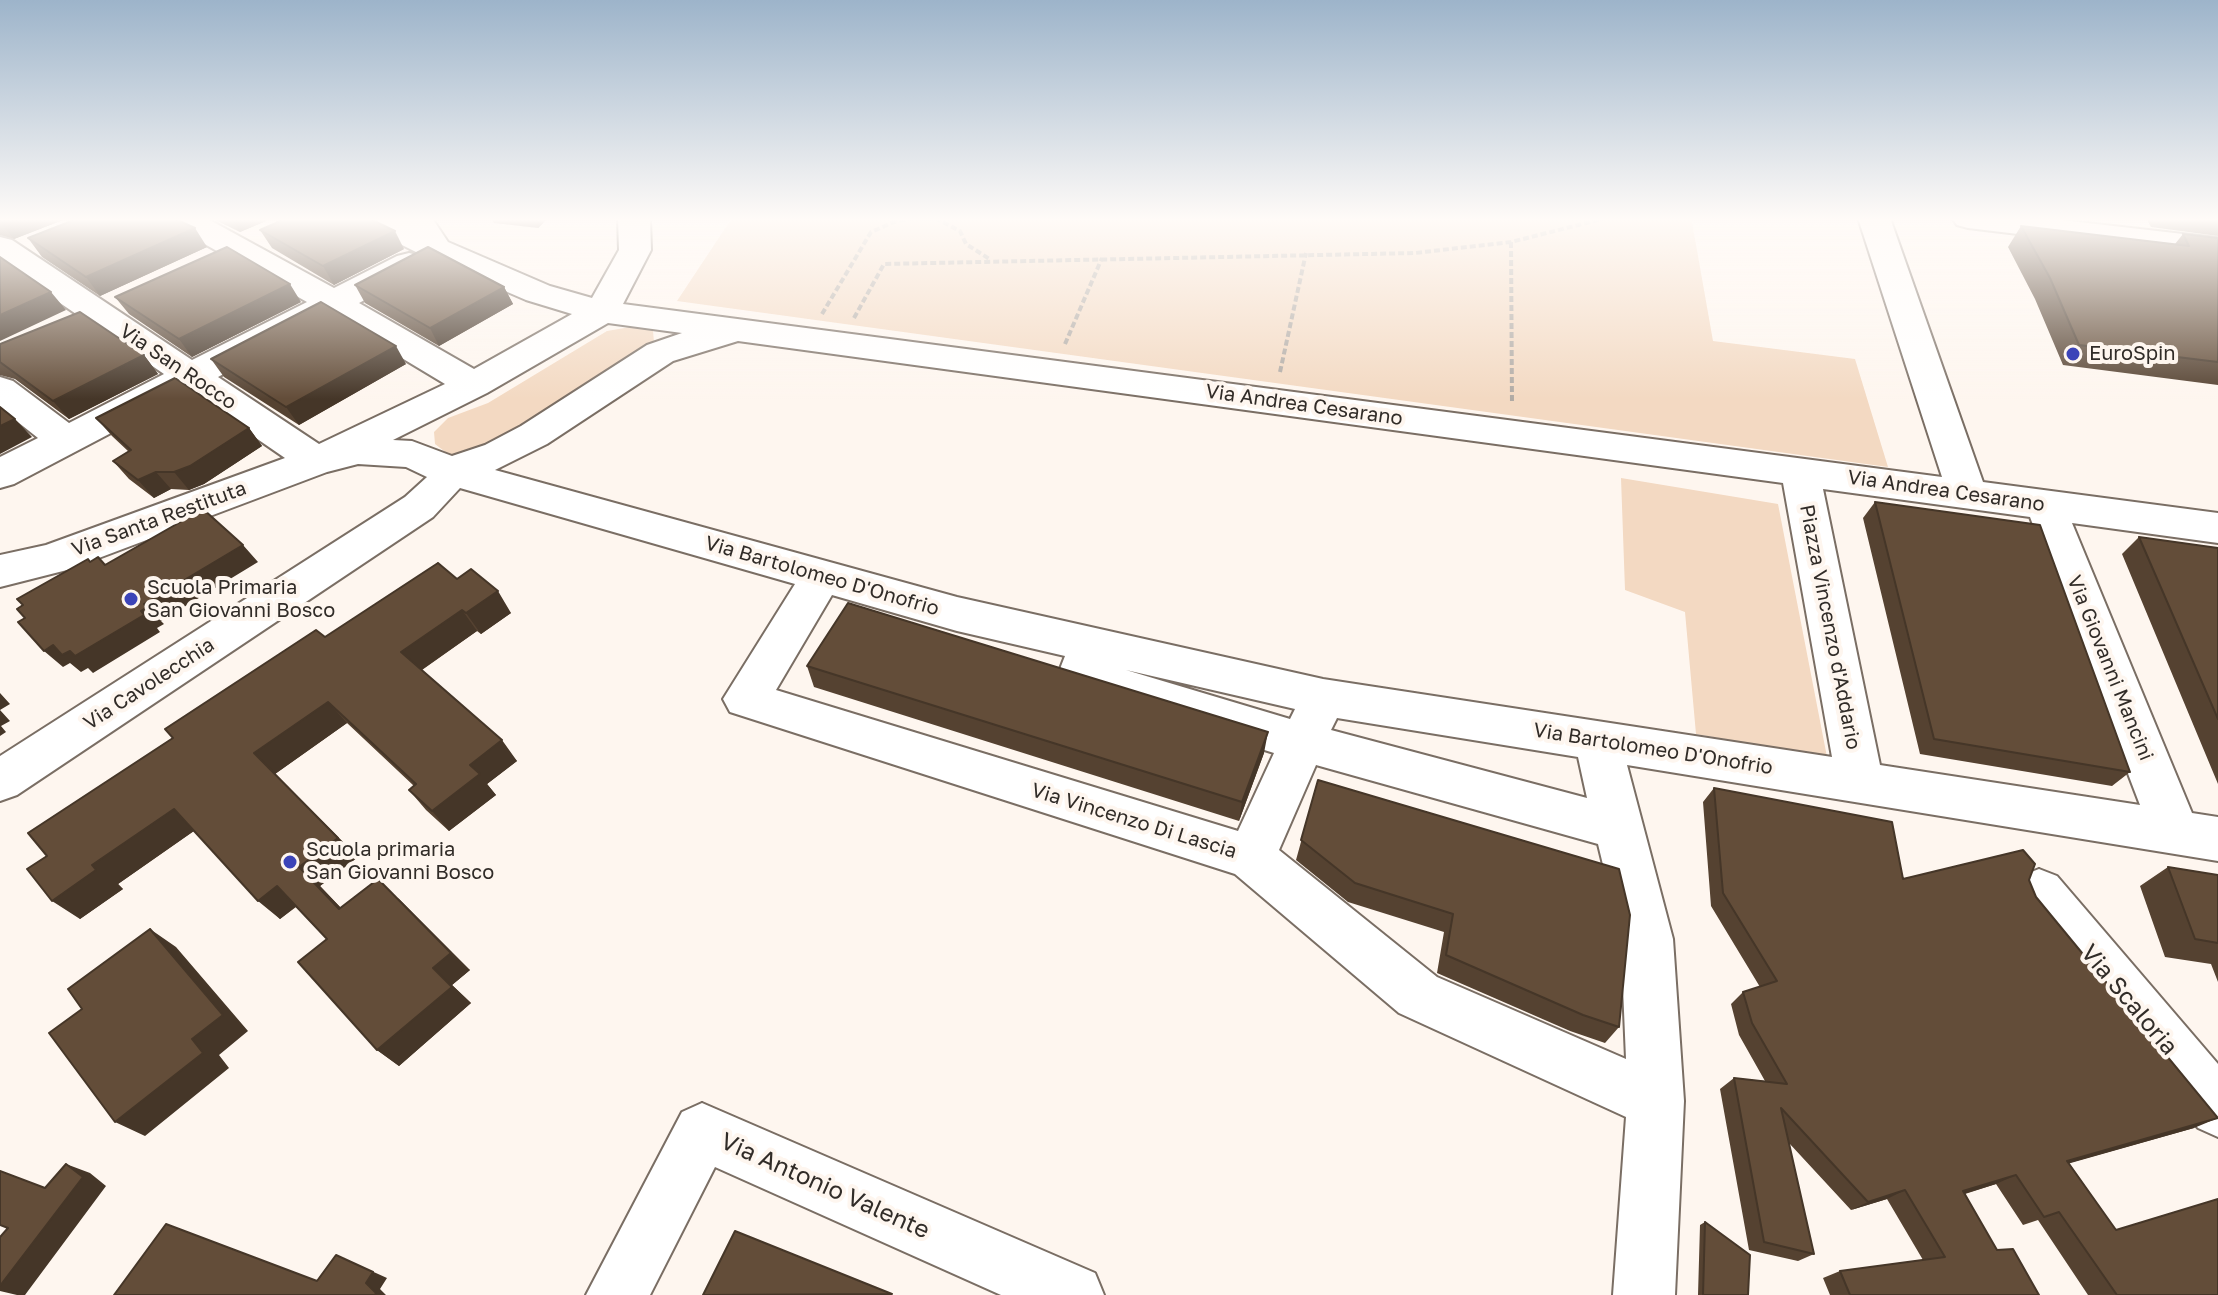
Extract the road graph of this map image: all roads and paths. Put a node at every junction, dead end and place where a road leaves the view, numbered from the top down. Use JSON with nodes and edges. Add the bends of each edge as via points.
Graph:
{"nodes":[{"id":1,"x":43,"y":278,"type":"edge"},
{"id":2,"x":291,"y":278,"type":"edge"},
{"id":3,"x":379,"y":278,"type":"edge"},
{"id":4,"x":504,"y":278,"type":"edge"},
{"id":5,"x":620,"y":278,"type":"edge"},
{"id":6,"x":843,"y":278,"type":"edge"},
{"id":7,"x":876,"y":278,"type":"edge"},
{"id":8,"x":1093,"y":278,"type":"edge"},
{"id":9,"x":1300,"y":278,"type":"edge"},
{"id":10,"x":1511,"y":278,"type":"edge"},
{"id":11,"x":1894,"y":278,"type":"edge"},
{"id":12,"x":331,"y":303,"type":"junction"},
{"id":13,"x":602,"y":312,"type":"junction"},
{"id":14,"x":854,"y":319,"type":"dead end"},
{"id":15,"x":665,"y":336,"type":"junction"},
{"id":16,"x":807,"y":338,"type":"junction"},
{"id":17,"x":1063,"y":348,"type":"dead end"},
{"id":18,"x":191,"y":375,"type":"junction"},
{"id":19,"x":1279,"y":377,"type":"dead end"},
{"id":20,"x":474,"y":385,"type":"junction"},
{"id":21,"x":0,"y":389,"type":"edge"},
{"id":22,"x":1512,"y":409,"type":"dead end"},
{"id":23,"x":534,"y":435,"type":"junction"},
{"id":24,"x":66,"y":440,"type":"junction"},
{"id":25,"x":317,"y":461,"type":"junction"},
{"id":26,"x":431,"y":463,"type":"junction"},
{"id":27,"x":1800,"y":472,"type":"junction"},
{"id":28,"x":0,"y":474,"type":"edge"},
{"id":29,"x":1967,"y":494,"type":"junction"},
{"id":30,"x":555,"y":500,"type":"junction"},
{"id":31,"x":2045,"y":505,"type":"junction"},
{"id":32,"x":2218,"y":528,"type":"edge"},
{"id":33,"x":0,"y":571,"type":"edge"},
{"id":34,"x":822,"y":576,"type":"junction"},
{"id":35,"x":1091,"y":645,"type":"junction"},
{"id":36,"x":1323,"y":697,"type":"junction"},
{"id":37,"x":1597,"y":740,"type":"junction"},
{"id":38,"x":1303,"y":742,"type":"junction"},
{"id":39,"x":0,"y":781,"type":"edge"},
{"id":40,"x":1860,"y":782,"type":"junction"},
{"id":41,"x":1619,"y":828,"type":"junction"},
{"id":42,"x":2197,"y":836,"type":"edge"},
{"id":43,"x":1251,"y":857,"type":"junction"},
{"id":44,"x":2039,"y":892,"type":"dead end"},
{"id":45,"x":1656,"y":1101,"type":"junction"},
{"id":46,"x":2218,"y":1108,"type":"edge"},
{"id":47,"x":617,"y":1295,"type":"edge"},
{"id":48,"x":1073,"y":1295,"type":"edge"},
{"id":49,"x":1644,"y":1295,"type":"edge"}],
"edges":[{"from":1,"to":18,"type":"street","name":"Via San Rocco"},
{"from":2,"to":12,"type":"street"},
{"from":3,"to":12,"type":"street"},
{"from":4,"to":13,"type":"street"},
{"from":5,"to":13,"type":"street"},
{"from":6,"to":16,"type":"path"},
{"from":7,"to":14,"type":"path"},
{"from":8,"to":17,"type":"path"},
{"from":9,"to":19,"type":"path"},
{"from":10,"to":22,"type":"path"},
{"from":11,"to":29,"type":"street"},
{"from":12,"to":18,"type":"street"},
{"from":12,"to":20,"type":"street"},
{"from":13,"to":15,"type":"street"},
{"from":13,"to":20,"type":"street"},
{"from":15,"to":16,"type":"street","name":"Via Andrea Cesarano","via":[[701,339],[755,331]]},
{"from":15,"to":23,"type":"street"},
{"from":16,"to":27,"type":"street","name":"Via Andrea Cesarano"},
{"from":18,"to":24,"type":"street"},
{"from":18,"to":25,"type":"street","name":"Via San Rocco"},
{"from":20,"to":25,"type":"street"},
{"from":20,"to":26,"type":"street","name":"Via Cavolecchia","via":[[410,439]]},
{"from":21,"to":24,"type":"street"},
{"from":23,"to":26,"type":"street","via":[[499,454]]},
{"from":23,"to":30,"type":"street","via":[[525,469]]},
{"from":24,"to":28,"type":"street"},
{"from":25,"to":26,"type":"street","via":[[358,451]]},
{"from":25,"to":33,"type":"street","name":"Via Santa Restituta","via":[[52,559]]},
{"from":26,"to":30,"type":"street","name":"Via Bartolomeo D'Onofrio"},
{"from":26,"to":39,"type":"street","name":"Via Cavolecchia","via":[[441,487],[419,507]]},
{"from":27,"to":29,"type":"street","name":"Via Andrea Cesarano"},
{"from":27,"to":40,"type":"street","name":"Piazza Vincenzo d'Addario"},
{"from":29,"to":31,"type":"street","name":"Via Andrea Cesarano"},
{"from":30,"to":34,"type":"street","name":"Via Bartolomeo D'Onofrio"},
{"from":31,"to":32,"type":"street","name":"Via Andrea Cesarano"},
{"from":31,"to":42,"type":"street","name":"Via Giovanni Mancini"},
{"from":34,"to":35,"type":"street","name":"Via Bartolomeo D'Onofrio"},
{"from":34,"to":43,"type":"street","name":"Via Vincenzo Di Lascia","via":[[746,699]]},
{"from":35,"to":36,"type":"street","name":"Via Bartolomeo D'Onofrio"},
{"from":35,"to":38,"type":"street","via":[[1080,674]]},
{"from":36,"to":37,"type":"street","name":"Via Bartolomeo D'Onofrio"},
{"from":36,"to":38,"type":"street"},
{"from":37,"to":40,"type":"street","name":"Via Bartolomeo D'Onofrio"},
{"from":37,"to":41,"type":"street"},
{"from":38,"to":41,"type":"street"},
{"from":38,"to":43,"type":"street"},
{"from":40,"to":42,"type":"street","name":"Via Bartolomeo D'Onofrio"},
{"from":41,"to":45,"type":"street","via":[[1647,939]]},
{"from":43,"to":45,"type":"street","name":"Via Vincenzo Di Lascia","via":[[1418,995]]},
{"from":44,"to":46,"type":"street","name":"Via Scaloria"},
{"from":45,"to":49,"type":"street"},
{"from":47,"to":48,"type":"street","name":"Via Antonio Valente","via":[[702,1132]]}]}
